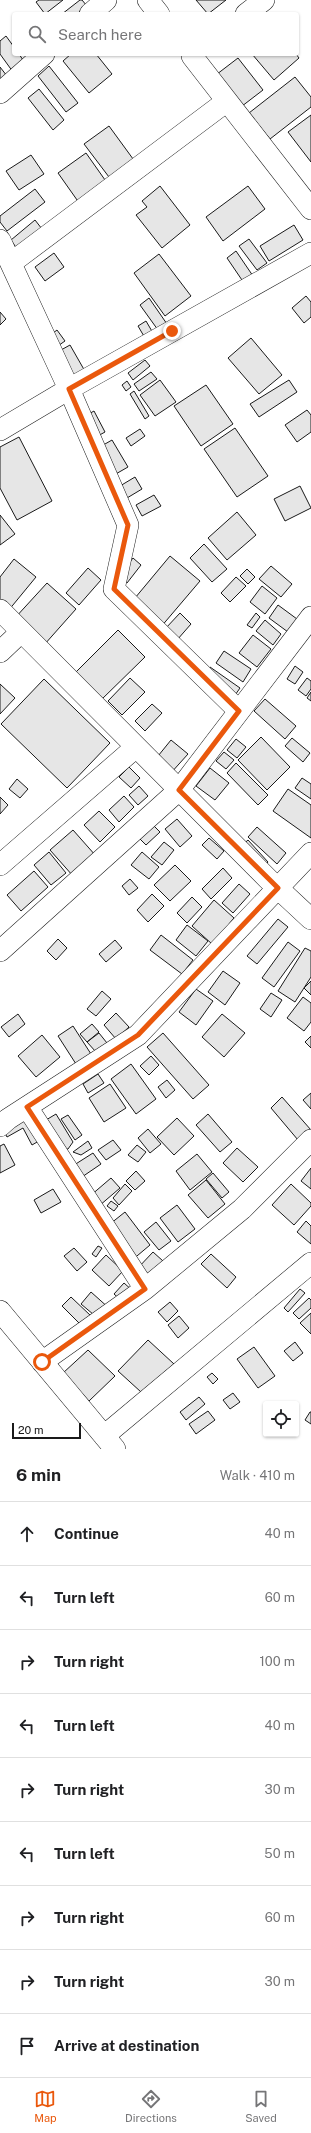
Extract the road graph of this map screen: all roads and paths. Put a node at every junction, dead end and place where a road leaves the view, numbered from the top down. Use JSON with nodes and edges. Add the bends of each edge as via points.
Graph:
{"nodes":[{"id":1,"x":106,"y":0,"type":"edge"},
{"id":2,"x":148,"y":0,"type":"edge"},
{"id":3,"x":264,"y":0,"type":"edge"},
{"id":4,"x":92,"y":12,"type":"edge"},
{"id":5,"x":157,"y":12,"type":"edge"},
{"id":6,"x":249,"y":12,"type":"edge"},
{"id":7,"x":42,"y":56,"type":"edge"},
{"id":8,"x":193,"y":56,"type":"edge"},
{"id":9,"x":0,"y":93,"type":"edge"},
{"id":10,"x":227,"y":101,"type":"junction"},
{"id":11,"x":311,"y":209,"type":"edge"},
{"id":12,"x":0,"y":240,"type":"edge"},
{"id":13,"x":311,"y":253,"type":"edge"},
{"id":14,"x":11,"y":264,"type":"junction"},
{"id":15,"x":69,"y":389,"type":"junction"},
{"id":16,"x":0,"y":430,"type":"edge"},
{"id":17,"x":0,"y":610,"type":"edge"},
{"id":18,"x":311,"y":617,"type":"edge"},
{"id":19,"x":21,"y":632,"type":"junction"},
{"id":20,"x":0,"y":652,"type":"edge"},
{"id":21,"x":239,"y":711,"type":"junction"},
{"id":22,"x":136,"y":747,"type":"junction"},
{"id":23,"x":179,"y":790,"type":"junction"},
{"id":24,"x":311,"y":853,"type":"edge"},
{"id":25,"x":0,"y":865,"type":"edge"},
{"id":26,"x":278,"y":888,"type":"junction"},
{"id":27,"x":311,"y":919,"type":"edge"},
{"id":28,"x":0,"y":951,"type":"edge"},
{"id":29,"x":27,"y":1107,"type":"junction"},
{"id":30,"x":0,"y":1126,"type":"edge"},
{"id":31,"x":311,"y":1140,"type":"edge"},
{"id":32,"x":311,"y":1263,"type":"edge"},
{"id":33,"x":145,"y":1289,"type":"junction"},
{"id":34,"x":0,"y":1311,"type":"edge"},
{"id":35,"x":42,"y":1362,"type":"junction"},
{"id":36,"x":109,"y":1443,"type":"edge"}],
"edges":[{"from":1,"to":4,"type":"street"},
{"from":2,"to":5,"type":"street"},
{"from":3,"to":6,"type":"street"},
{"from":7,"to":9,"type":"street"},
{"from":8,"to":10,"type":"street"},
{"from":10,"to":11,"type":"street"},
{"from":10,"to":14,"type":"street"},
{"from":12,"to":14,"type":"street"},
{"from":13,"to":15,"type":"street"},
{"from":14,"to":15,"type":"street"},
{"from":15,"to":16,"type":"street"},
{"from":15,"to":21,"type":"street","via":[[128,525],[114,589]]},
{"from":17,"to":19,"type":"street"},
{"from":18,"to":21,"type":"street"},
{"from":19,"to":20,"type":"street"},
{"from":19,"to":22,"type":"street"},
{"from":21,"to":23,"type":"street"},
{"from":22,"to":23,"type":"street"},
{"from":22,"to":25,"type":"street"},
{"from":23,"to":26,"type":"street"},
{"from":23,"to":28,"type":"street"},
{"from":24,"to":26,"type":"street"},
{"from":26,"to":27,"type":"street"},
{"from":26,"to":29,"type":"street","via":[[138,1035]]},
{"from":29,"to":30,"type":"street"},
{"from":29,"to":33,"type":"street"},
{"from":31,"to":33,"type":"street","via":[[242,1209]]},
{"from":32,"to":36,"type":"street"},
{"from":33,"to":35,"type":"street"},
{"from":34,"to":35,"type":"street"},
{"from":35,"to":36,"type":"street"}]}
